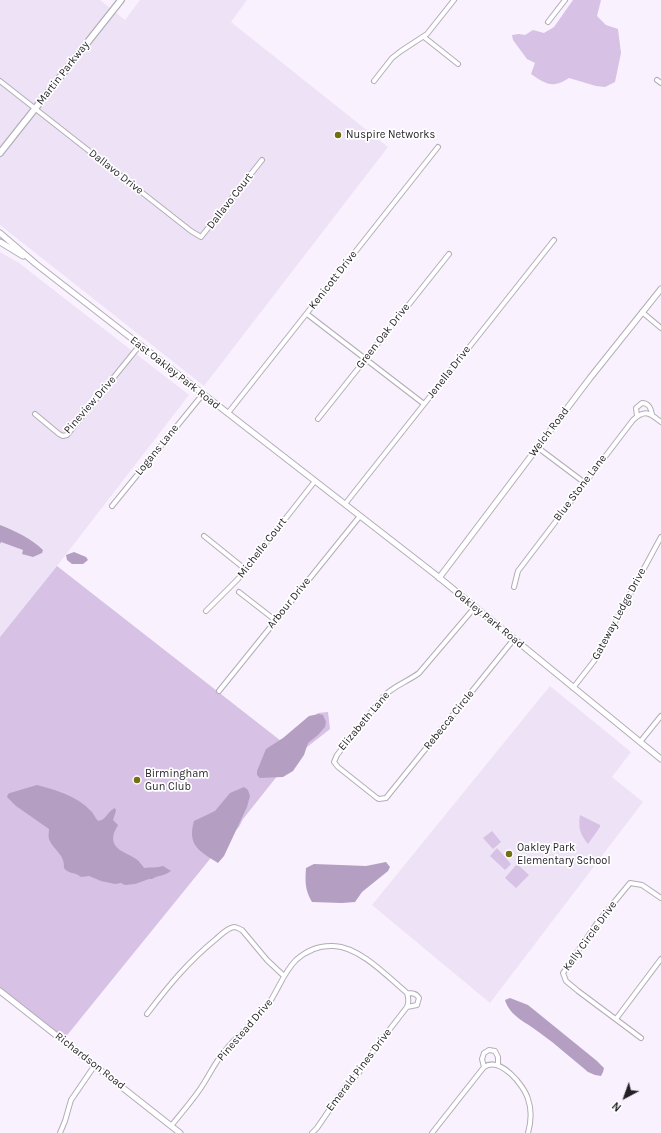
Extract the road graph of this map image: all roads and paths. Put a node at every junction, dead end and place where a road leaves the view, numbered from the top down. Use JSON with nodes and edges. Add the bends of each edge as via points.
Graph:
{"nodes":[{"id":1,"x":121,"y":0,"type":"edge"},
{"id":2,"x":454,"y":0,"type":"edge"},
{"id":3,"x":565,"y":0,"type":"edge"},
{"id":4,"x":548,"y":22,"type":"dead end"},
{"id":5,"x":424,"y":37,"type":"junction"},
{"id":6,"x":458,"y":64,"type":"dead end"},
{"id":7,"x":0,"y":81,"type":"edge"},
{"id":8,"x":374,"y":82,"type":"dead end"},
{"id":9,"x":36,"y":109,"type":"junction"},
{"id":10,"x":6,"y":147,"type":"junction"},
{"id":11,"x":438,"y":147,"type":"dead end"},
{"id":12,"x":0,"y":152,"type":"edge"},
{"id":13,"x":0,"y":156,"type":"edge"},
{"id":14,"x":262,"y":160,"type":"dead end"},
{"id":15,"x":0,"y":233,"type":"edge"},
{"id":16,"x":197,"y":234,"type":"joint"},
{"id":17,"x":554,"y":240,"type":"dead end"},
{"id":18,"x":0,"y":242,"type":"edge"},
{"id":19,"x":449,"y":254,"type":"dead end"},
{"id":20,"x":36,"y":264,"type":"junction"},
{"id":21,"x":661,"y":289,"type":"edge"},
{"id":22,"x":642,"y":312,"type":"junction"},
{"id":23,"x":307,"y":314,"type":"junction"},
{"id":24,"x":661,"y":328,"type":"edge"},
{"id":25,"x":140,"y":345,"type":"junction"},
{"id":26,"x":366,"y":358,"type":"junction"},
{"id":27,"x":203,"y":394,"type":"junction"},
{"id":28,"x":424,"y":404,"type":"junction"},
{"id":29,"x":228,"y":413,"type":"junction"},
{"id":30,"x":35,"y":414,"type":"dead end"},
{"id":31,"x":652,"y":415,"type":"junction"},
{"id":32,"x":637,"y":416,"type":"junction"},
{"id":33,"x":318,"y":419,"type":"dead end"},
{"id":34,"x":661,"y":422,"type":"edge"},
{"id":35,"x":537,"y":447,"type":"junction"},
{"id":36,"x":315,"y":481,"type":"junction"},
{"id":37,"x":585,"y":483,"type":"junction"},
{"id":38,"x":345,"y":504,"type":"junction"},
{"id":39,"x":112,"y":506,"type":"dead end"},
{"id":40,"x":360,"y":516,"type":"junction"},
{"id":41,"x":204,"y":536,"type":"dead end"},
{"id":42,"x":661,"y":537,"type":"edge"},
{"id":43,"x":245,"y":570,"type":"junction"},
{"id":44,"x":439,"y":578,"type":"junction"},
{"id":45,"x":514,"y":587,"type":"dead end"},
{"id":46,"x":239,"y":592,"type":"dead end"},
{"id":47,"x":475,"y":607,"type":"junction"},
{"id":48,"x":206,"y":611,"type":"dead end"},
{"id":49,"x":275,"y":620,"type":"junction"},
{"id":50,"x":514,"y":639,"type":"junction"},
{"id":51,"x":573,"y":688,"type":"junction"},
{"id":52,"x":218,"y":691,"type":"dead end"},
{"id":53,"x":661,"y":716,"type":"edge"},
{"id":54,"x":640,"y":742,"type":"junction"},
{"id":55,"x":661,"y":759,"type":"edge"},
{"id":56,"x":382,"y":799,"type":"joint"},
{"id":57,"x":661,"y":898,"type":"edge"},
{"id":58,"x":661,"y":959,"type":"edge"},
{"id":59,"x":284,"y":976,"type":"junction"},
{"id":60,"x":0,"y":991,"type":"edge"},
{"id":61,"x":407,"y":993,"type":"junction"},
{"id":62,"x":409,"y":998,"type":"joint"},
{"id":63,"x":407,"y":1008,"type":"junction"},
{"id":64,"x":147,"y":1014,"type":"dead end"},
{"id":65,"x":616,"y":1019,"type":"junction"},
{"id":66,"x":641,"y":1038,"type":"dead end"},
{"id":67,"x":96,"y":1065,"type":"junction"},
{"id":68,"x":498,"y":1065,"type":"junction"},
{"id":69,"x":484,"y":1067,"type":"junction"},
{"id":70,"x":171,"y":1126,"type":"junction"},
{"id":71,"x":60,"y":1133,"type":"edge"},
{"id":72,"x":180,"y":1133,"type":"edge"},
{"id":73,"x":312,"y":1133,"type":"edge"},
{"id":74,"x":432,"y":1133,"type":"edge"},
{"id":75,"x":528,"y":1133,"type":"edge"}],
"edges":[{"from":1,"to":9,"type":"main road","name":"Martin Parkway"},
{"from":2,"to":5,"type":"street"},
{"from":3,"to":4,"type":"street"},
{"from":5,"to":6,"type":"street"},
{"from":5,"to":8,"type":"street","via":[[392,58]]},
{"from":7,"to":9,"type":"street","name":"Dallavo Drive"},
{"from":9,"to":10,"type":"main road","name":"Martin Parkway"},
{"from":9,"to":16,"type":"street","name":"Dallavo Drive"},
{"from":10,"to":12,"type":"main road","name":"Martin Parkway"},
{"from":10,"to":13,"type":"main road","name":"Martin Parkway"},
{"from":11,"to":23,"type":"street","name":"Kenicott Drive"},
{"from":14,"to":16,"type":"street","name":"Dallavo Court","via":[[206,232],[201,237]]},
{"from":15,"to":20,"type":"street","name":"East Oakley Park Road"},
{"from":17,"to":28,"type":"street","name":"Jenella Drive"},
{"from":18,"to":20,"type":"street","name":"East Oakley Park Road"},
{"from":19,"to":26,"type":"street","name":"Green Oak Drive"},
{"from":20,"to":25,"type":"street","name":"East Oakley Park Road"},
{"from":21,"to":22,"type":"street","name":"Welch Road"},
{"from":22,"to":24,"type":"street"},
{"from":22,"to":35,"type":"street","name":"Welch Road"},
{"from":23,"to":26,"type":"street"},
{"from":23,"to":29,"type":"street","name":"Kenicott Drive"},
{"from":25,"to":27,"type":"street","name":"East Oakley Park Road"},
{"from":25,"to":30,"type":"street","name":"Pineview Drive","via":[[67,435],[59,434]]},
{"from":26,"to":28,"type":"street"},
{"from":26,"to":33,"type":"street","name":"Green Oak Drive"},
{"from":27,"to":29,"type":"street","name":"East Oakley Park Road"},
{"from":27,"to":39,"type":"street","name":"Logans Lane"},
{"from":28,"to":38,"type":"street","name":"Jenella Drive"},
{"from":29,"to":36,"type":"street","name":"East Oakley Park Road"},
{"from":31,"to":32,"type":"street","via":[[643,413]]},
{"from":31,"to":32,"type":"street","name":"Blue Stone Lane","via":[[649,406],[642,404],[636,409]]},
{"from":31,"to":34,"type":"street"},
{"from":32,"to":37,"type":"street","name":"Blue Stone Lane"},
{"from":35,"to":37,"type":"street"},
{"from":35,"to":44,"type":"street","name":"Welch Road"},
{"from":36,"to":38,"type":"street","name":"Oakley Park Road"},
{"from":36,"to":43,"type":"street","name":"Michelle Court"},
{"from":37,"to":45,"type":"street","name":"Blue Stone Lane","via":[[518,571]]},
{"from":38,"to":40,"type":"street","name":"Oakley Park Road"},
{"from":40,"to":44,"type":"street","name":"Oakley Park Road"},
{"from":40,"to":49,"type":"street","name":"Arbour Drive"},
{"from":41,"to":43,"type":"street"},
{"from":42,"to":51,"type":"street","name":"Gateway Ledge Drive","via":[[594,661]]},
{"from":43,"to":48,"type":"street","name":"Michelle Court"},
{"from":44,"to":47,"type":"street","name":"Oakley Park Road"},
{"from":46,"to":49,"type":"street"},
{"from":47,"to":50,"type":"street","name":"Oakley Park Road"},
{"from":47,"to":56,"type":"street","name":"Elizabeth Lane","via":[[419,673],[383,697],[335,758],[334,762],[338,767],[377,798]]},
{"from":49,"to":52,"type":"street","name":"Arbour Drive"},
{"from":50,"to":51,"type":"street","name":"Oakley Park Road"},
{"from":50,"to":56,"type":"street","name":"Rebecca Circle","via":[[388,795]]},
{"from":51,"to":54,"type":"street","name":"Oakley Park Road"},
{"from":53,"to":54,"type":"street"},
{"from":54,"to":55,"type":"street","name":"Oakley Park Road"},
{"from":57,"to":65,"type":"street","name":"Kelly Circle Drive","via":[[642,885],[630,883],[597,923],[564,970],[563,976],[566,981]]},
{"from":58,"to":65,"type":"street"},
{"from":59,"to":61,"type":"street","name":"Pinestead Drive","via":[[295,961],[314,948],[335,946],[362,956]]},
{"from":59,"to":64,"type":"street","via":[[242,930],[233,927],[178,974]]},
{"from":59,"to":70,"type":"street","name":"Pinestead Drive","via":[[260,1016],[223,1053],[198,1093]]},
{"from":60,"to":67,"type":"street","name":"Richardson Road"},
{"from":61,"to":62,"type":"street","name":"Pinestead Drive"},
{"from":61,"to":63,"type":"street","name":"Emerald Pines Drive","via":[[414,993],[419,998],[417,1005]]},
{"from":62,"to":63,"type":"street","name":"Emerald Pines Drive"},
{"from":63,"to":73,"type":"street","name":"Emerald Pines Drive"},
{"from":65,"to":66,"type":"street","name":"Kelly Circle Drive"},
{"from":67,"to":70,"type":"street","name":"Richardson Road"},
{"from":67,"to":71,"type":"street","via":[[70,1102]]},
{"from":68,"to":69,"type":"street"},
{"from":68,"to":69,"type":"street","via":[[495,1052],[489,1050],[484,1053],[482,1059]]},
{"from":68,"to":75,"type":"street","via":[[520,1084],[528,1099],[531,1114]]},
{"from":69,"to":74,"type":"street"},
{"from":70,"to":72,"type":"street","name":"Richardson Road"}]}
